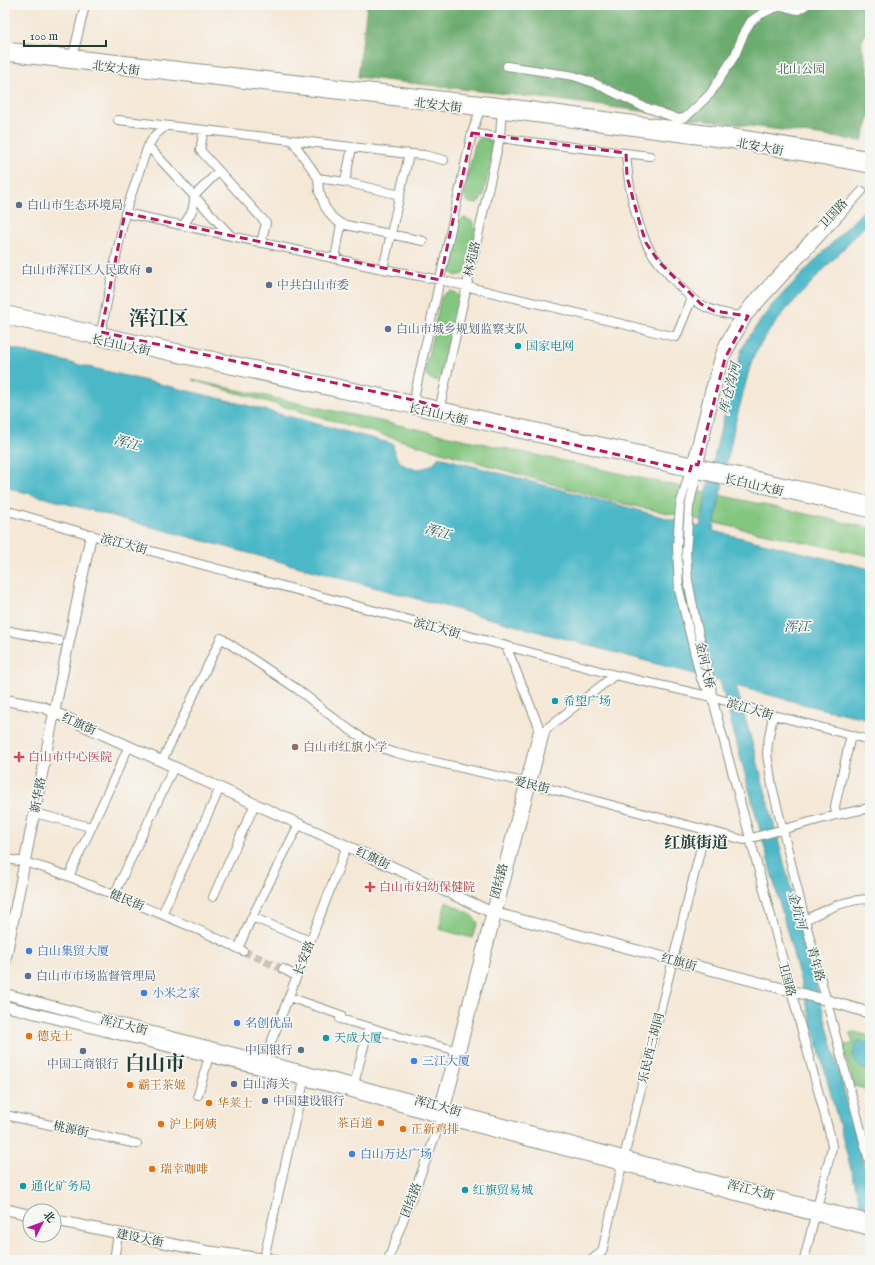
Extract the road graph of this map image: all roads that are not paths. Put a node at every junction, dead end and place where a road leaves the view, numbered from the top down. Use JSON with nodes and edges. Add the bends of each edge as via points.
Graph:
{"nodes":[{"id":1,"x":85,"y":5,"type":"edge"},
{"id":2,"x":806,"y":5,"type":"edge"},
{"id":3,"x":783,"y":6,"type":"edge"},
{"id":4,"x":5,"y":48,"type":"edge"},
{"id":5,"x":5,"y":55,"type":"edge"},
{"id":6,"x":73,"y":55,"type":"junction"},
{"id":7,"x":507,"y":66,"type":"dead end"},
{"id":8,"x":481,"y":106,"type":"junction"},
{"id":9,"x":502,"y":108,"type":"junction"},
{"id":10,"x":118,"y":120,"type":"dead end"},
{"id":11,"x":166,"y":126,"type":"junction"},
{"id":12,"x":204,"y":130,"type":"junction"},
{"id":13,"x":472,"y":133,"type":"junction"},
{"id":14,"x":500,"y":137,"type":"junction"},
{"id":15,"x":292,"y":140,"type":"junction"},
{"id":16,"x":148,"y":146,"type":"junction"},
{"id":17,"x":352,"y":147,"type":"junction"},
{"id":18,"x":626,"y":153,"type":"junction"},
{"id":19,"x":409,"y":154,"type":"junction"},
{"id":20,"x":650,"y":156,"type":"dead end"},
{"id":21,"x":870,"y":157,"type":"edge"},
{"id":22,"x":444,"y":160,"type":"dead end"},
{"id":23,"x":870,"y":167,"type":"edge"},
{"id":24,"x":219,"y":171,"type":"junction"},
{"id":25,"x":318,"y":178,"type":"junction"},
{"id":26,"x":345,"y":182,"type":"junction"},
{"id":27,"x":866,"y":190,"type":"edge"},
{"id":28,"x":400,"y":195,"type":"junction"},
{"id":29,"x":194,"y":196,"type":"junction"},
{"id":30,"x":125,"y":213,"type":"junction"},
{"id":31,"x":341,"y":224,"type":"junction"},
{"id":32,"x":183,"y":225,"type":"junction"},
{"id":33,"x":391,"y":234,"type":"junction"},
{"id":34,"x":230,"y":235,"type":"junction"},
{"id":35,"x":424,"y":240,"type":"dead end"},
{"id":36,"x":261,"y":243,"type":"junction"},
{"id":37,"x":334,"y":259,"type":"junction"},
{"id":38,"x":383,"y":270,"type":"junction"},
{"id":39,"x":440,"y":280,"type":"junction"},
{"id":40,"x":466,"y":286,"type":"junction"},
{"id":41,"x":692,"y":298,"type":"junction"},
{"id":42,"x":5,"y":311,"type":"edge"},
{"id":43,"x":744,"y":316,"type":"junction"},
{"id":44,"x":5,"y":319,"type":"edge"},
{"id":45,"x":100,"y":336,"type":"junction"},
{"id":46,"x":412,"y":404,"type":"junction"},
{"id":47,"x":439,"y":411,"type":"junction"},
{"id":48,"x":694,"y":468,"type":"junction"},
{"id":49,"x":725,"y":474,"type":"junction"},
{"id":50,"x":870,"y":502,"type":"edge"},
{"id":51,"x":680,"y":505,"type":"joint"},
{"id":52,"x":689,"y":507,"type":"joint"},
{"id":53,"x":6,"y":510,"type":"edge"},
{"id":54,"x":870,"y":512,"type":"edge"},
{"id":55,"x":5,"y":524,"type":"edge"},
{"id":56,"x":91,"y":535,"type":"junction"},
{"id":57,"x":5,"y":630,"type":"edge"},
{"id":58,"x":59,"y":641,"type":"dead end"},
{"id":59,"x":506,"y":646,"type":"junction"},
{"id":60,"x":615,"y":675,"type":"junction"},
{"id":61,"x":712,"y":697,"type":"junction"},
{"id":62,"x":5,"y":700,"type":"edge"},
{"id":63,"x":5,"y":706,"type":"edge"},
{"id":64,"x":54,"y":712,"type":"junction"},
{"id":65,"x":772,"y":715,"type":"junction"},
{"id":66,"x":543,"y":728,"type":"junction"},
{"id":67,"x":851,"y":736,"type":"junction"},
{"id":68,"x":870,"y":740,"type":"edge"},
{"id":69,"x":129,"y":746,"type":"junction"},
{"id":70,"x":162,"y":761,"type":"junction"},
{"id":71,"x":174,"y":767,"type":"junction"},
{"id":72,"x":528,"y":784,"type":"junction"},
{"id":73,"x":220,"y":788,"type":"junction"},
{"id":74,"x":255,"y":804,"type":"junction"},
{"id":75,"x":870,"y":808,"type":"edge"},
{"id":76,"x":34,"y":813,"type":"junction"},
{"id":77,"x":836,"y":815,"type":"junction"},
{"id":78,"x":299,"y":824,"type":"junction"},
{"id":79,"x":91,"y":827,"type":"junction"},
{"id":80,"x":781,"y":830,"type":"junction"},
{"id":81,"x":705,"y":831,"type":"junction"},
{"id":82,"x":754,"y":838,"type":"junction"},
{"id":83,"x":347,"y":846,"type":"junction"},
{"id":84,"x":7,"y":859,"type":"dead end"},
{"id":85,"x":24,"y":862,"type":"junction"},
{"id":86,"x":69,"y":876,"type":"junction"},
{"id":87,"x":114,"y":895,"type":"junction"},
{"id":88,"x":213,"y":897,"type":"dead end"},
{"id":89,"x":870,"y":899,"type":"edge"},
{"id":90,"x":494,"y":913,"type":"junction"},
{"id":91,"x":162,"y":914,"type":"junction"},
{"id":92,"x":252,"y":917,"type":"junction"},
{"id":93,"x":804,"y":920,"type":"junction"},
{"id":94,"x":310,"y":941,"type":"junction"},
{"id":95,"x":673,"y":960,"type":"junction"},
{"id":96,"x":5,"y":962,"type":"edge"},
{"id":97,"x":283,"y":969,"type":"tunnel mouth"},
{"id":98,"x":296,"y":976,"type":"junction"},
{"id":99,"x":795,"y":992,"type":"junction"},
{"id":100,"x":5,"y":994,"type":"edge"},
{"id":101,"x":289,"y":997,"type":"junction"},
{"id":102,"x":823,"y":1000,"type":"junction"},
{"id":103,"x":5,"y":1006,"type":"edge"},
{"id":104,"x":870,"y":1013,"type":"edge"},
{"id":105,"x":369,"y":1027,"type":"junction"},
{"id":106,"x":455,"y":1050,"type":"junction"},
{"id":107,"x":209,"y":1056,"type":"junction"},
{"id":108,"x":262,"y":1065,"type":"junction"},
{"id":109,"x":304,"y":1081,"type":"junction"},
{"id":110,"x":354,"y":1084,"type":"junction"},
{"id":111,"x":198,"y":1095,"type":"dead end"},
{"id":112,"x":442,"y":1107,"type":"junction"},
{"id":113,"x":5,"y":1115,"type":"edge"},
{"id":114,"x":442,"y":1118,"type":"junction"},
{"id":115,"x":137,"y":1144,"type":"dead end"},
{"id":116,"x":623,"y":1161,"type":"junction"},
{"id":117,"x":870,"y":1164,"type":"edge"},
{"id":118,"x":5,"y":1209,"type":"edge"},
{"id":119,"x":816,"y":1210,"type":"junction"},
{"id":120,"x":22,"y":1213,"type":"edge"},
{"id":121,"x":62,"y":1222,"type":"edge"},
{"id":122,"x":867,"y":1224,"type":"edge"},
{"id":123,"x":118,"y":1234,"type":"junction"},
{"id":124,"x":269,"y":1259,"type":"edge"},
{"id":125,"x":114,"y":1260,"type":"edge"},
{"id":126,"x":388,"y":1260,"type":"edge"},
{"id":127,"x":591,"y":1260,"type":"edge"},
{"id":128,"x":804,"y":1260,"type":"edge"}],
"edges":[{"from":1,"to":6,"type":"street"},
{"from":2,"to":3,"type":"street","via":[[798,10]]},
{"from":3,"to":7,"type":"street","via":[[761,14],[751,21],[735,54],[710,94],[686,117],[679,119],[574,76]]},
{"from":4,"to":6,"type":"highway","name":"北安大街"},
{"from":5,"to":8,"type":"highway","name":"北安大街"},
{"from":6,"to":8,"type":"highway","name":"北安大街"},
{"from":8,"to":9,"type":"highway","name":"北安大街"},
{"from":8,"to":13,"type":"street"},
{"from":9,"to":14,"type":"street","name":"林苑路"},
{"from":9,"to":21,"type":"highway","name":"北安大街","via":[[742,136]]},
{"from":9,"to":23,"type":"highway","name":"北安大街","via":[[742,144]]},
{"from":10,"to":11,"type":"street"},
{"from":11,"to":12,"type":"street"},
{"from":11,"to":16,"type":"street","via":[[155,135]]},
{"from":12,"to":15,"type":"street"},
{"from":12,"to":24,"type":"street","via":[[200,150]]},
{"from":13,"to":14,"type":"street"},
{"from":13,"to":39,"type":"street"},
{"from":14,"to":18,"type":"street"},
{"from":14,"to":40,"type":"street","name":"林苑路"},
{"from":15,"to":17,"type":"street"},
{"from":15,"to":25,"type":"street"},
{"from":16,"to":29,"type":"street"},
{"from":16,"to":30,"type":"street"},
{"from":17,"to":19,"type":"street"},
{"from":17,"to":26,"type":"street"},
{"from":18,"to":20,"type":"street"},
{"from":18,"to":41,"type":"street","via":[[627,177],[646,243],[659,262]]},
{"from":19,"to":22,"type":"street"},
{"from":19,"to":28,"type":"street"},
{"from":24,"to":29,"type":"street"},
{"from":24,"to":36,"type":"street","via":[[266,223]]},
{"from":25,"to":26,"type":"street"},
{"from":25,"to":31,"type":"street","via":[[319,191],[325,206],[332,217]]},
{"from":26,"to":28,"type":"street"},
{"from":27,"to":43,"type":"street","name":"卫国路","via":[[856,190],[755,298]]},
{"from":28,"to":33,"type":"street"},
{"from":29,"to":32,"type":"street","via":[[192,214]]},
{"from":29,"to":34,"type":"street"},
{"from":30,"to":32,"type":"street"},
{"from":30,"to":45,"type":"street"},
{"from":31,"to":33,"type":"street"},
{"from":31,"to":37,"type":"street"},
{"from":32,"to":34,"type":"street"},
{"from":33,"to":35,"type":"street"},
{"from":33,"to":38,"type":"street"},
{"from":34,"to":36,"type":"street"},
{"from":36,"to":37,"type":"street"},
{"from":37,"to":38,"type":"street"},
{"from":38,"to":39,"type":"street"},
{"from":39,"to":40,"type":"street"},
{"from":39,"to":46,"type":"street"},
{"from":40,"to":41,"type":"street","via":[[676,337]]},
{"from":40,"to":47,"type":"street","name":"林苑路"},
{"from":41,"to":43,"type":"street","via":[[714,311]]},
{"from":42,"to":45,"type":"main road","name":"长白山大街"},
{"from":43,"to":48,"type":"street","name":"卫国路","via":[[720,373]]},
{"from":44,"to":45,"type":"main road","name":"长白山大街"},
{"from":45,"to":46,"type":"main road","name":"长白山大街"},
{"from":46,"to":47,"type":"main road","name":"长白山大街"},
{"from":47,"to":48,"type":"main road","name":"长白山大街"},
{"from":48,"to":49,"type":"main road","name":"长白山大街"},
{"from":48,"to":51,"type":"street","name":"卫国路"},
{"from":48,"to":52,"type":"street","name":"卫国路"},
{"from":49,"to":50,"type":"main road","name":"长白山大街"},
{"from":49,"to":54,"type":"main road","name":"长白山大街"},
{"from":51,"to":61,"type":"street","name":"金河大桥","via":[[677,546],[680,590],[701,679]]},
{"from":52,"to":61,"type":"street","name":"金河大桥","via":[[686,552],[688,580]]},
{"from":53,"to":55,"type":"street"},
{"from":53,"to":56,"type":"street","name":"滨江大街"},
{"from":56,"to":59,"type":"street","name":"滨江大街"},
{"from":56,"to":64,"type":"main road","name":"新华路"},
{"from":57,"to":58,"type":"street"},
{"from":59,"to":60,"type":"street","name":"滨江大街"},
{"from":59,"to":66,"type":"street"},
{"from":60,"to":61,"type":"street","name":"滨江大街"},
{"from":60,"to":66,"type":"street"},
{"from":61,"to":65,"type":"street","name":"滨江大街"},
{"from":61,"to":82,"type":"street","name":"卫国路"},
{"from":62,"to":64,"type":"main road","name":"红旗街","via":[[43,707]]},
{"from":63,"to":64,"type":"main road","via":[[43,713]]},
{"from":64,"to":69,"type":"main road","name":"红旗街"},
{"from":64,"to":76,"type":"main road","name":"新华路"},
{"from":65,"to":67,"type":"street","name":"滨江大街"},
{"from":65,"to":80,"type":"street","name":"青年路","via":[[768,764]]},
{"from":66,"to":72,"type":"street","name":"团结路"},
{"from":67,"to":68,"type":"street","name":"滨江大街"},
{"from":67,"to":77,"type":"street","via":[[835,806]]},
{"from":69,"to":70,"type":"main road","name":"红旗街"},
{"from":69,"to":79,"type":"street"},
{"from":70,"to":71,"type":"main road","name":"红旗街"},
{"from":70,"to":72,"type":"street","name":"爱民街","via":[[221,638],[383,749]]},
{"from":71,"to":73,"type":"main road","name":"红旗街"},
{"from":71,"to":87,"type":"street"},
{"from":72,"to":81,"type":"street","name":"爱民街"},
{"from":72,"to":90,"type":"street","name":"团结路"},
{"from":73,"to":74,"type":"main road","name":"红旗街"},
{"from":73,"to":91,"type":"street"},
{"from":74,"to":78,"type":"main road","name":"红旗街"},
{"from":74,"to":88,"type":"street"},
{"from":75,"to":77,"type":"street","name":"爱民街"},
{"from":76,"to":79,"type":"street"},
{"from":76,"to":85,"type":"main road","name":"新华路"},
{"from":77,"to":80,"type":"street","name":"爱民街"},
{"from":78,"to":83,"type":"main road","name":"红旗街"},
{"from":78,"to":92,"type":"street"},
{"from":79,"to":86,"type":"street"},
{"from":80,"to":82,"type":"street","name":"爱民街"},
{"from":80,"to":93,"type":"street","name":"青年路"},
{"from":81,"to":82,"type":"street","name":"爱民街","via":[[738,839]]},
{"from":81,"to":95,"type":"street","name":"乐民西三胡同"},
{"from":82,"to":99,"type":"street","name":"卫国路"},
{"from":83,"to":90,"type":"main road","name":"红旗街"},
{"from":83,"to":94,"type":"street","name":"长安路"},
{"from":84,"to":85,"type":"street","name":"健民街"},
{"from":85,"to":86,"type":"street","name":"健民街"},
{"from":85,"to":96,"type":"main road","name":"新华路"},
{"from":86,"to":87,"type":"street","name":"健民街"},
{"from":87,"to":91,"type":"street","name":"健民街"},
{"from":89,"to":93,"type":"street","via":[[857,899],[828,908]]},
{"from":90,"to":95,"type":"main road","name":"红旗街"},
{"from":90,"to":106,"type":"street","name":"团结路"},
{"from":90,"to":112,"type":"street","name":"团结路"},
{"from":91,"to":92,"type":"street","name":"健民街","via":[[240,950]]},
{"from":92,"to":94,"type":"street"},
{"from":93,"to":102,"type":"street","name":"青年路"},
{"from":94,"to":98,"type":"street","name":"长安路"},
{"from":95,"to":99,"type":"main road","name":"红旗街"},
{"from":95,"to":116,"type":"street","name":"乐民西三胡同"},
{"from":97,"to":98,"type":"street"},
{"from":98,"to":101,"type":"street","name":"长安路"},
{"from":99,"to":102,"type":"main road","name":"红旗街"},
{"from":99,"to":119,"type":"street","name":"卫国路","via":[[832,1147]]},
{"from":100,"to":108,"type":"main road","name":"浑江大街"},
{"from":101,"to":105,"type":"street","via":[[341,1015],[340,1019]]},
{"from":101,"to":108,"type":"street","name":"长安路"},
{"from":102,"to":104,"type":"main road","name":"红旗街"},
{"from":102,"to":117,"type":"street","name":"青年路"},
{"from":103,"to":107,"type":"main road","name":"浑江大街"},
{"from":105,"to":106,"type":"street","via":[[416,1042]]},
{"from":105,"to":110,"type":"street"},
{"from":106,"to":112,"type":"street","name":"团结路"},
{"from":107,"to":108,"type":"main road","name":"浑江大街"},
{"from":107,"to":111,"type":"street"},
{"from":108,"to":109,"type":"main road","name":"浑江大街"},
{"from":108,"to":110,"type":"main road","name":"浑江大街"},
{"from":109,"to":114,"type":"main road","name":"浑江大街"},
{"from":109,"to":124,"type":"street"},
{"from":110,"to":112,"type":"main road","name":"浑江大街"},
{"from":112,"to":114,"type":"street","name":"团结路"},
{"from":112,"to":116,"type":"main road","name":"浑江大街"},
{"from":113,"to":115,"type":"street","name":"桃源街"},
{"from":114,"to":116,"type":"main road","name":"浑江大街"},
{"from":114,"to":126,"type":"street","name":"团结路"},
{"from":116,"to":119,"type":"main road","name":"浑江大街"},
{"from":116,"to":127,"type":"street","name":"乐民西三胡同","via":[[602,1252]]},
{"from":118,"to":120,"type":"main road"},
{"from":119,"to":122,"type":"main road","name":"浑江大街"},
{"from":119,"to":128,"type":"street","name":"卫国路"},
{"from":121,"to":123,"type":"main road","name":"建设大街"},
{"from":123,"to":124,"type":"main road","name":"建设大街","via":[[206,1251]]},
{"from":123,"to":125,"type":"street"}]}
